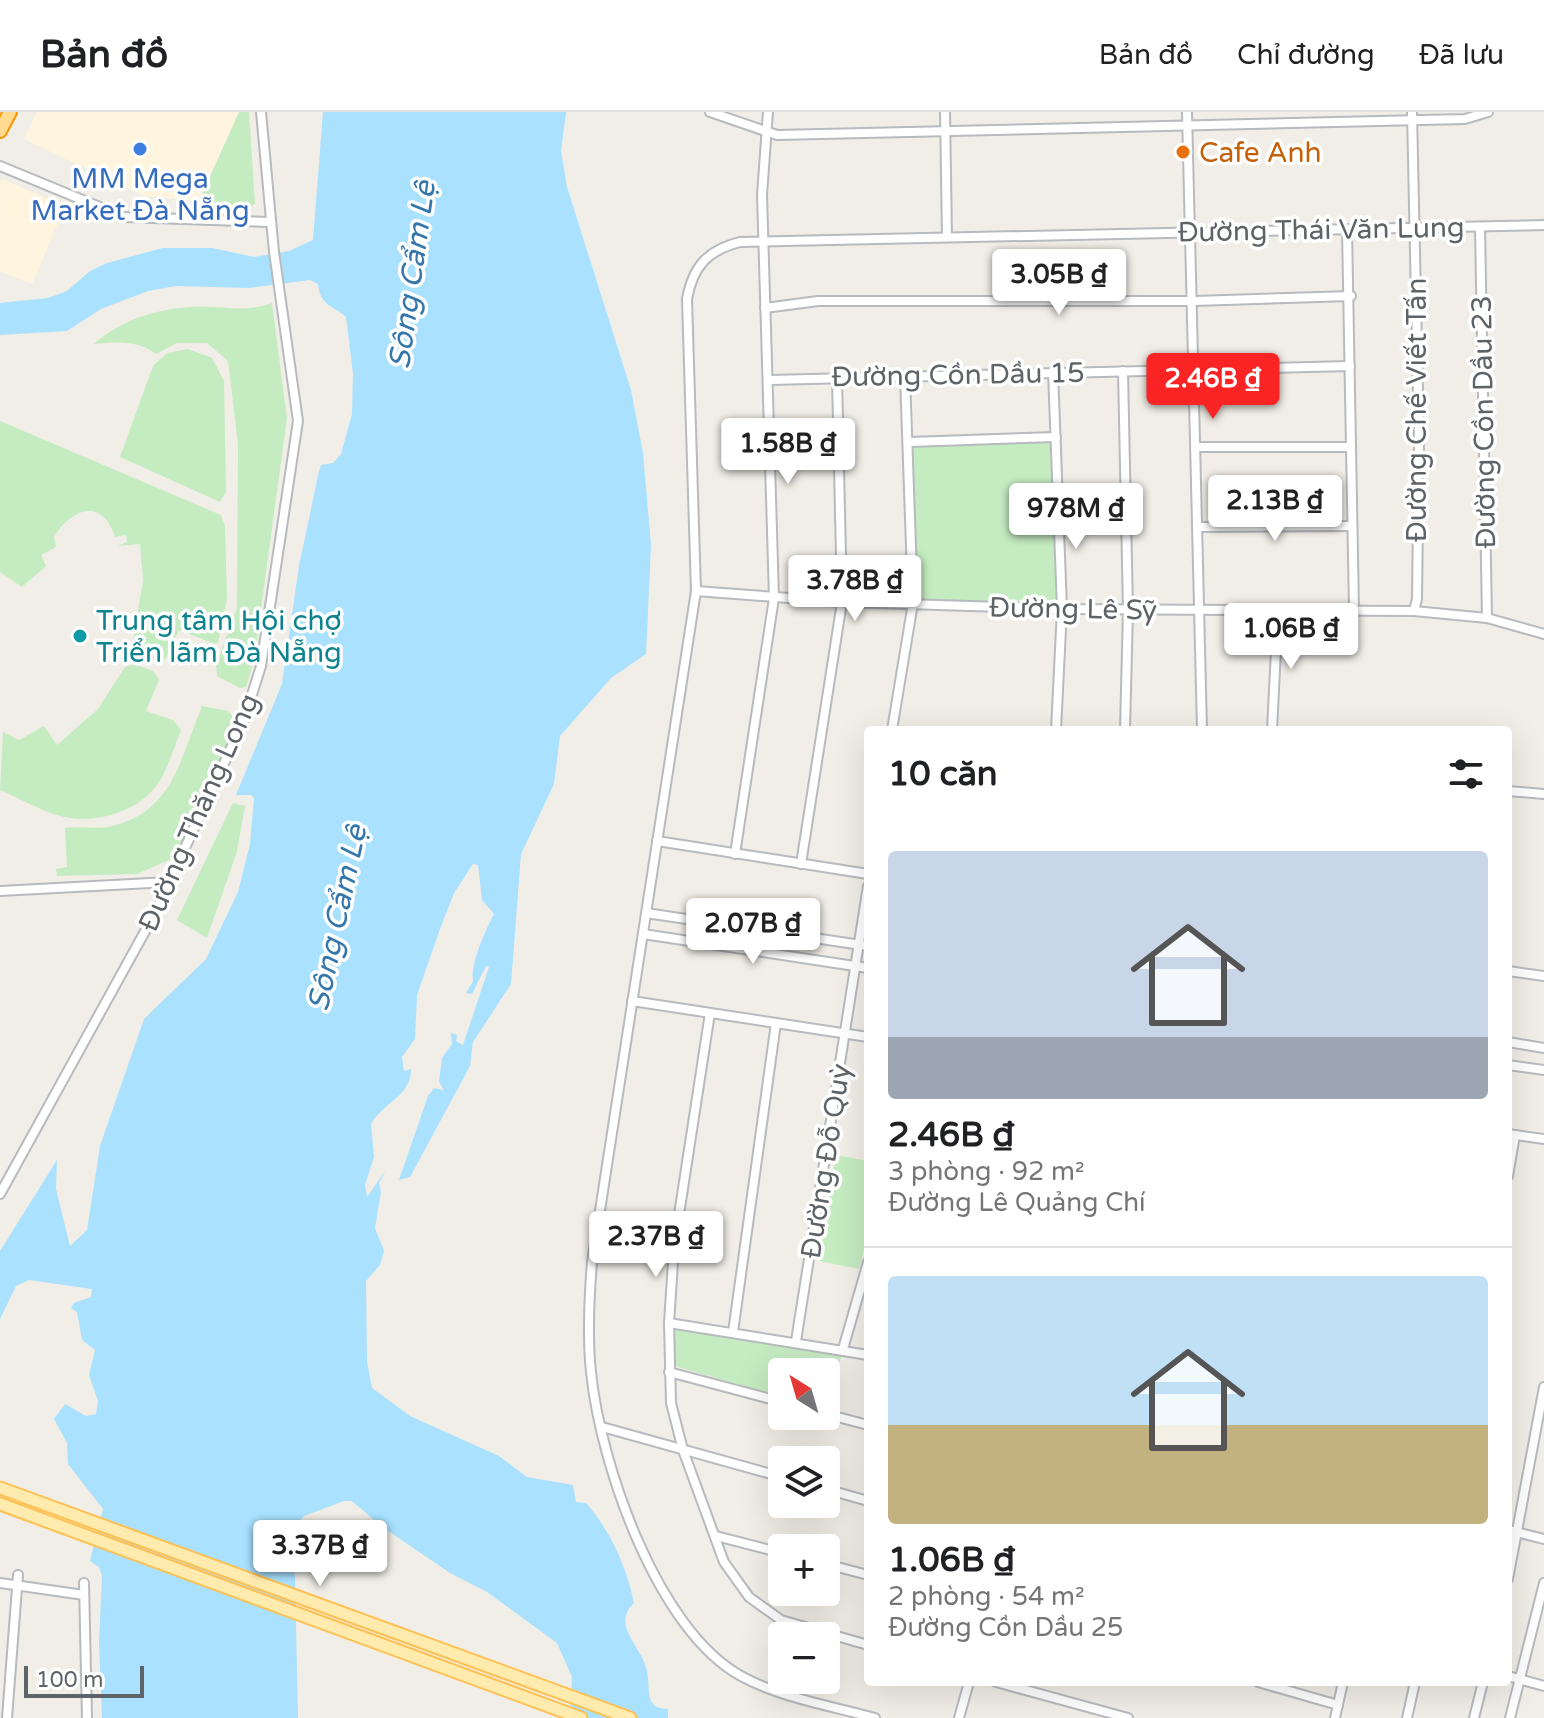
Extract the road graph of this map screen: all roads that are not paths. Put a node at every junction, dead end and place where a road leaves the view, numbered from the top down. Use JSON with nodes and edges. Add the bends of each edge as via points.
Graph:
{"nodes":[{"id":1,"x":10,"y":112,"type":"edge"},
{"id":2,"x":261,"y":112,"type":"edge"},
{"id":3,"x":710,"y":112,"type":"edge"},
{"id":4,"x":768,"y":112,"type":"edge"},
{"id":5,"x":945,"y":112,"type":"edge"},
{"id":6,"x":1187,"y":112,"type":"edge"},
{"id":7,"x":1488,"y":112,"type":"edge"},
{"id":8,"x":1412,"y":116,"type":"edge"},
{"id":9,"x":1187,"y":126,"type":"junction"},
{"id":10,"x":945,"y":130,"type":"junction"},
{"id":11,"x":0,"y":131,"type":"edge"},
{"id":12,"x":766,"y":133,"type":"junction"},
{"id":13,"x":0,"y":166,"type":"edge"},
{"id":14,"x":271,"y":222,"type":"junction"},
{"id":15,"x":1544,"y":225,"type":"edge"},
{"id":16,"x":1414,"y":227,"type":"junction"},
{"id":17,"x":1480,"y":227,"type":"junction"},
{"id":18,"x":1347,"y":229,"type":"junction"},
{"id":19,"x":1192,"y":231,"type":"junction"},
{"id":20,"x":947,"y":237,"type":"junction"},
{"id":21,"x":763,"y":241,"type":"junction"},
{"id":22,"x":1351,"y":296,"type":"junction"},
{"id":23,"x":1194,"y":301,"type":"junction"},
{"id":24,"x":765,"y":308,"type":"junction"},
{"id":25,"x":1350,"y":366,"type":"junction"},
{"id":26,"x":1053,"y":371,"type":"junction"},
{"id":27,"x":1123,"y":371,"type":"junction"},
{"id":28,"x":1195,"y":372,"type":"junction"},
{"id":29,"x":905,"y":376,"type":"junction"},
{"id":30,"x":837,"y":377,"type":"junction"},
{"id":31,"x":769,"y":380,"type":"junction"},
{"id":32,"x":1056,"y":437,"type":"junction"},
{"id":33,"x":910,"y":442,"type":"junction"},
{"id":34,"x":1198,"y":447,"type":"junction"},
{"id":35,"x":1351,"y":447,"type":"junction"},
{"id":36,"x":1352,"y":526,"type":"junction"},
{"id":37,"x":1198,"y":527,"type":"junction"},
{"id":38,"x":696,"y":591,"type":"junction"},
{"id":39,"x":774,"y":598,"type":"junction"},
{"id":40,"x":842,"y":602,"type":"junction"},
{"id":41,"x":913,"y":603,"type":"junction"},
{"id":42,"x":1062,"y":609,"type":"junction"},
{"id":43,"x":1128,"y":610,"type":"junction"},
{"id":44,"x":1278,"y":610,"type":"junction"},
{"id":45,"x":1354,"y":610,"type":"junction"},
{"id":46,"x":1200,"y":611,"type":"junction"},
{"id":47,"x":1414,"y":611,"type":"junction"},
{"id":48,"x":1487,"y":618,"type":"junction"},
{"id":49,"x":1544,"y":634,"type":"edge"},
{"id":50,"x":893,"y":726,"type":"edge"},
{"id":51,"x":1056,"y":726,"type":"edge"},
{"id":52,"x":1125,"y":726,"type":"edge"},
{"id":53,"x":1202,"y":726,"type":"edge"},
{"id":54,"x":1272,"y":726,"type":"edge"},
{"id":55,"x":1512,"y":791,"type":"edge"},
{"id":56,"x":1544,"y":794,"type":"edge"},
{"id":57,"x":657,"y":841,"type":"junction"},
{"id":58,"x":735,"y":854,"type":"junction"},
{"id":59,"x":801,"y":864,"type":"junction"},
{"id":60,"x":864,"y":873,"type":"edge"},
{"id":61,"x":169,"y":882,"type":"junction"},
{"id":62,"x":0,"y":891,"type":"edge"},
{"id":63,"x":646,"y":913,"type":"junction"},
{"id":64,"x":643,"y":934,"type":"junction"},
{"id":65,"x":863,"y":945,"type":"edge"},
{"id":66,"x":855,"y":966,"type":"junction"},
{"id":67,"x":864,"y":967,"type":"edge"},
{"id":68,"x":1512,"y":972,"type":"edge"},
{"id":69,"x":1544,"y":976,"type":"edge"},
{"id":70,"x":632,"y":1001,"type":"junction"},
{"id":71,"x":710,"y":1013,"type":"junction"},
{"id":72,"x":776,"y":1023,"type":"junction"},
{"id":73,"x":846,"y":1034,"type":"junction"},
{"id":74,"x":864,"y":1036,"type":"edge"},
{"id":75,"x":1512,"y":1043,"type":"edge"},
{"id":76,"x":1544,"y":1048,"type":"edge"},
{"id":77,"x":1512,"y":1066,"type":"edge"},
{"id":78,"x":1544,"y":1070,"type":"edge"},
{"id":79,"x":1512,"y":1134,"type":"edge"},
{"id":80,"x":1544,"y":1139,"type":"edge"},
{"id":81,"x":0,"y":1194,"type":"edge"},
{"id":82,"x":864,"y":1276,"type":"edge"},
{"id":83,"x":669,"y":1323,"type":"junction"},
{"id":84,"x":733,"y":1332,"type":"junction"},
{"id":85,"x":796,"y":1341,"type":"junction"},
{"id":86,"x":843,"y":1349,"type":"junction"},
{"id":87,"x":864,"y":1354,"type":"edge"},
{"id":88,"x":669,"y":1372,"type":"junction"},
{"id":89,"x":1544,"y":1387,"type":"edge"},
{"id":90,"x":768,"y":1398,"type":"edge"},
{"id":91,"x":840,"y":1418,"type":"edge"},
{"id":92,"x":864,"y":1424,"type":"edge"},
{"id":93,"x":602,"y":1427,"type":"junction"},
{"id":94,"x":683,"y":1450,"type":"junction"},
{"id":95,"x":768,"y":1473,"type":"edge"},
{"id":96,"x":0,"y":1488,"type":"edge"},
{"id":97,"x":840,"y":1493,"type":"edge"},
{"id":98,"x":864,"y":1500,"type":"edge"},
{"id":99,"x":0,"y":1504,"type":"edge"},
{"id":100,"x":1512,"y":1531,"type":"edge"},
{"id":101,"x":1519,"y":1533,"type":"junction"},
{"id":102,"x":716,"y":1536,"type":"junction"},
{"id":103,"x":1544,"y":1539,"type":"edge"},
{"id":104,"x":768,"y":1549,"type":"edge"},
{"id":105,"x":1512,"y":1562,"type":"edge"},
{"id":106,"x":840,"y":1568,"type":"edge"},
{"id":107,"x":864,"y":1574,"type":"edge"},
{"id":108,"x":18,"y":1575,"type":"dead end"},
{"id":109,"x":0,"y":1583,"type":"edge"},
{"id":110,"x":84,"y":1583,"type":"dead end"},
{"id":111,"x":1544,"y":1583,"type":"edge"},
{"id":112,"x":17,"y":1585,"type":"junction"},
{"id":113,"x":84,"y":1595,"type":"junction"},
{"id":114,"x":864,"y":1644,"type":"edge"},
{"id":115,"x":1512,"y":1677,"type":"edge"},
{"id":116,"x":1520,"y":1679,"type":"junction"},
{"id":117,"x":968,"y":1686,"type":"edge"},
{"id":118,"x":1011,"y":1686,"type":"edge"},
{"id":119,"x":1272,"y":1686,"type":"edge"},
{"id":120,"x":1342,"y":1686,"type":"edge"},
{"id":121,"x":1414,"y":1686,"type":"edge"},
{"id":122,"x":1482,"y":1686,"type":"edge"},
{"id":123,"x":1544,"y":1686,"type":"edge"},
{"id":124,"x":1338,"y":1705,"type":"junction"},
{"id":125,"x":7,"y":1718,"type":"edge"},
{"id":126,"x":87,"y":1718,"type":"edge"},
{"id":127,"x":581,"y":1718,"type":"edge"},
{"id":128,"x":630,"y":1718,"type":"edge"},
{"id":129,"x":875,"y":1718,"type":"edge"},
{"id":130,"x":959,"y":1718,"type":"edge"},
{"id":131,"x":1128,"y":1718,"type":"edge"},
{"id":132,"x":1335,"y":1718,"type":"edge"},
{"id":133,"x":1407,"y":1718,"type":"edge"},
{"id":134,"x":1474,"y":1718,"type":"edge"},
{"id":135,"x":1510,"y":1718,"type":"edge"}],
"edges":[{"from":1,"to":11,"type":"highway"},
{"from":2,"to":14,"type":"street","name":"Đường Thăng Long"},
{"from":3,"to":12,"type":"street"},
{"from":4,"to":12,"type":"street"},
{"from":5,"to":10,"type":"street"},
{"from":6,"to":9,"type":"street"},
{"from":7,"to":8,"type":"street","via":[[1465,119]]},
{"from":8,"to":9,"type":"street"},
{"from":8,"to":16,"type":"street","name":"Đường Chế Viết Tấn"},
{"from":9,"to":10,"type":"street"},
{"from":9,"to":19,"type":"street"},
{"from":10,"to":12,"type":"street"},
{"from":10,"to":20,"type":"street"},
{"from":12,"to":21,"type":"street"},
{"from":13,"to":14,"type":"street","via":[[124,217]]},
{"from":14,"to":61,"type":"street","name":"Đường Thăng Long","via":[[298,421],[261,666],[244,720]]},
{"from":15,"to":17,"type":"street","name":"Đường Thái Văn Lung"},
{"from":16,"to":17,"type":"street","name":"Đường Thái Văn Lung"},
{"from":16,"to":18,"type":"street","name":"Đường Thái Văn Lung"},
{"from":16,"to":47,"type":"street","name":"Đường Chế Viết Tấn","via":[[1419,440]]},
{"from":17,"to":48,"type":"street","name":"Đường Cồn Dầu 23"},
{"from":18,"to":19,"type":"street","name":"Đường Thái Văn Lung"},
{"from":18,"to":22,"type":"street"},
{"from":19,"to":20,"type":"street","name":"Đường Thái Văn Lung"},
{"from":19,"to":23,"type":"street"},
{"from":20,"to":21,"type":"street","name":"Đường Thái Văn Lung"},
{"from":21,"to":24,"type":"street"},
{"from":21,"to":38,"type":"street","name":"Đường Thái Văn Lung","via":[[721,247],[701,261],[690,279]]},
{"from":22,"to":23,"type":"street"},
{"from":22,"to":25,"type":"street"},
{"from":23,"to":24,"type":"street","via":[[818,301]]},
{"from":23,"to":28,"type":"street"},
{"from":24,"to":31,"type":"street"},
{"from":25,"to":28,"type":"street","name":"Đường Cồn Dầu 15"},
{"from":25,"to":35,"type":"street"},
{"from":26,"to":27,"type":"street","name":"Đường Cồn Dầu 15"},
{"from":26,"to":29,"type":"street","name":"Đường Cồn Dầu 15"},
{"from":26,"to":32,"type":"street"},
{"from":27,"to":28,"type":"street","name":"Đường Cồn Dầu 15"},
{"from":27,"to":43,"type":"street"},
{"from":28,"to":34,"type":"street"},
{"from":29,"to":30,"type":"street","name":"Đường Cồn Dầu 15"},
{"from":29,"to":33,"type":"street"},
{"from":30,"to":31,"type":"street","name":"Đường Cồn Dầu 15"},
{"from":30,"to":40,"type":"street"},
{"from":31,"to":39,"type":"street"},
{"from":32,"to":33,"type":"street"},
{"from":32,"to":42,"type":"street"},
{"from":33,"to":41,"type":"street"},
{"from":34,"to":35,"type":"street"},
{"from":34,"to":37,"type":"street"},
{"from":35,"to":36,"type":"street"},
{"from":36,"to":37,"type":"street"},
{"from":36,"to":45,"type":"street"},
{"from":37,"to":46,"type":"street"},
{"from":38,"to":39,"type":"street","name":"Đường Lê Sỹ"},
{"from":38,"to":57,"type":"street","name":"Đường Thái Văn Lung"},
{"from":39,"to":40,"type":"street","name":"Đường Lê Sỹ"},
{"from":39,"to":58,"type":"street"},
{"from":40,"to":41,"type":"street","name":"Đường Lê Sỹ"},
{"from":40,"to":59,"type":"street"},
{"from":41,"to":42,"type":"street","name":"Đường Lê Sỹ"},
{"from":41,"to":50,"type":"street"},
{"from":42,"to":43,"type":"street","name":"Đường Lê Sỹ"},
{"from":42,"to":51,"type":"street"},
{"from":43,"to":46,"type":"street","name":"Đường Lê Sỹ"},
{"from":43,"to":52,"type":"street"},
{"from":44,"to":45,"type":"street","name":"Đường Lê Sỹ"},
{"from":44,"to":46,"type":"street","name":"Đường Lê Sỹ"},
{"from":44,"to":54,"type":"street"},
{"from":45,"to":47,"type":"street","name":"Đường Lê Sỹ"},
{"from":46,"to":53,"type":"street"},
{"from":47,"to":48,"type":"street","name":"Đường Lê Sỹ"},
{"from":48,"to":49,"type":"street","name":"Đường Lê Sỹ"},
{"from":55,"to":56,"type":"street"},
{"from":57,"to":58,"type":"street"},
{"from":57,"to":63,"type":"street","name":"Đường Thái Văn Lung"},
{"from":58,"to":59,"type":"street"},
{"from":59,"to":60,"type":"street"},
{"from":61,"to":62,"type":"street"},
{"from":61,"to":81,"type":"street","name":"Đường Thăng Long"},
{"from":63,"to":64,"type":"street","name":"Đường Thái Văn Lung"},
{"from":63,"to":65,"type":"street"},
{"from":64,"to":66,"type":"street"},
{"from":64,"to":70,"type":"street","name":"Đường Thái Văn Lung"},
{"from":65,"to":66,"type":"street","name":"Đường Đỗ Quỳ"},
{"from":66,"to":67,"type":"street"},
{"from":66,"to":73,"type":"street","name":"Đường Đỗ Quỳ"},
{"from":68,"to":69,"type":"street"},
{"from":70,"to":71,"type":"street"},
{"from":70,"to":93,"type":"street","name":"Đường Thái Văn Lung","via":[[587,1319]]},
{"from":71,"to":72,"type":"street"},
{"from":71,"to":83,"type":"street","via":[[686,1156]]},
{"from":72,"to":73,"type":"street"},
{"from":72,"to":84,"type":"street"},
{"from":73,"to":74,"type":"street"},
{"from":73,"to":85,"type":"street","name":"Đường Đỗ Quỳ"},
{"from":75,"to":76,"type":"street"},
{"from":77,"to":78,"type":"street"},
{"from":79,"to":80,"type":"street"},
{"from":82,"to":86,"type":"street"},
{"from":83,"to":84,"type":"street"},
{"from":83,"to":88,"type":"street"},
{"from":84,"to":85,"type":"street"},
{"from":85,"to":86,"type":"street"},
{"from":86,"to":87,"type":"street"},
{"from":88,"to":90,"type":"street"},
{"from":88,"to":94,"type":"street"},
{"from":89,"to":101,"type":"street"},
{"from":91,"to":92,"type":"street"},
{"from":93,"to":94,"type":"street"},
{"from":93,"to":129,"type":"street","name":"Đường Thái Văn Lung","via":[[613,1474],[660,1586],[681,1622],[710,1654],[768,1688]]},
{"from":94,"to":95,"type":"street"},
{"from":94,"to":102,"type":"street"},
{"from":96,"to":128,"type":"main road"},
{"from":97,"to":98,"type":"street"},
{"from":99,"to":127,"type":"main road"},
{"from":100,"to":101,"type":"street"},
{"from":101,"to":103,"type":"street"},
{"from":101,"to":105,"type":"street"},
{"from":102,"to":104,"type":"street"},
{"from":102,"to":114,"type":"street","via":[[724,1562],[749,1597],[781,1620]]},
{"from":106,"to":107,"type":"street"},
{"from":108,"to":112,"type":"street"},
{"from":109,"to":112,"type":"street"},
{"from":110,"to":113,"type":"street"},
{"from":111,"to":116,"type":"street"},
{"from":112,"to":113,"type":"street"},
{"from":112,"to":125,"type":"street"},
{"from":113,"to":126,"type":"street"},
{"from":115,"to":116,"type":"street"},
{"from":116,"to":123,"type":"street"},
{"from":116,"to":135,"type":"street"},
{"from":117,"to":130,"type":"street"},
{"from":118,"to":131,"type":"street"},
{"from":119,"to":124,"type":"street"},
{"from":120,"to":124,"type":"street"},
{"from":121,"to":133,"type":"street"},
{"from":122,"to":134,"type":"street"},
{"from":124,"to":132,"type":"street"}]}
